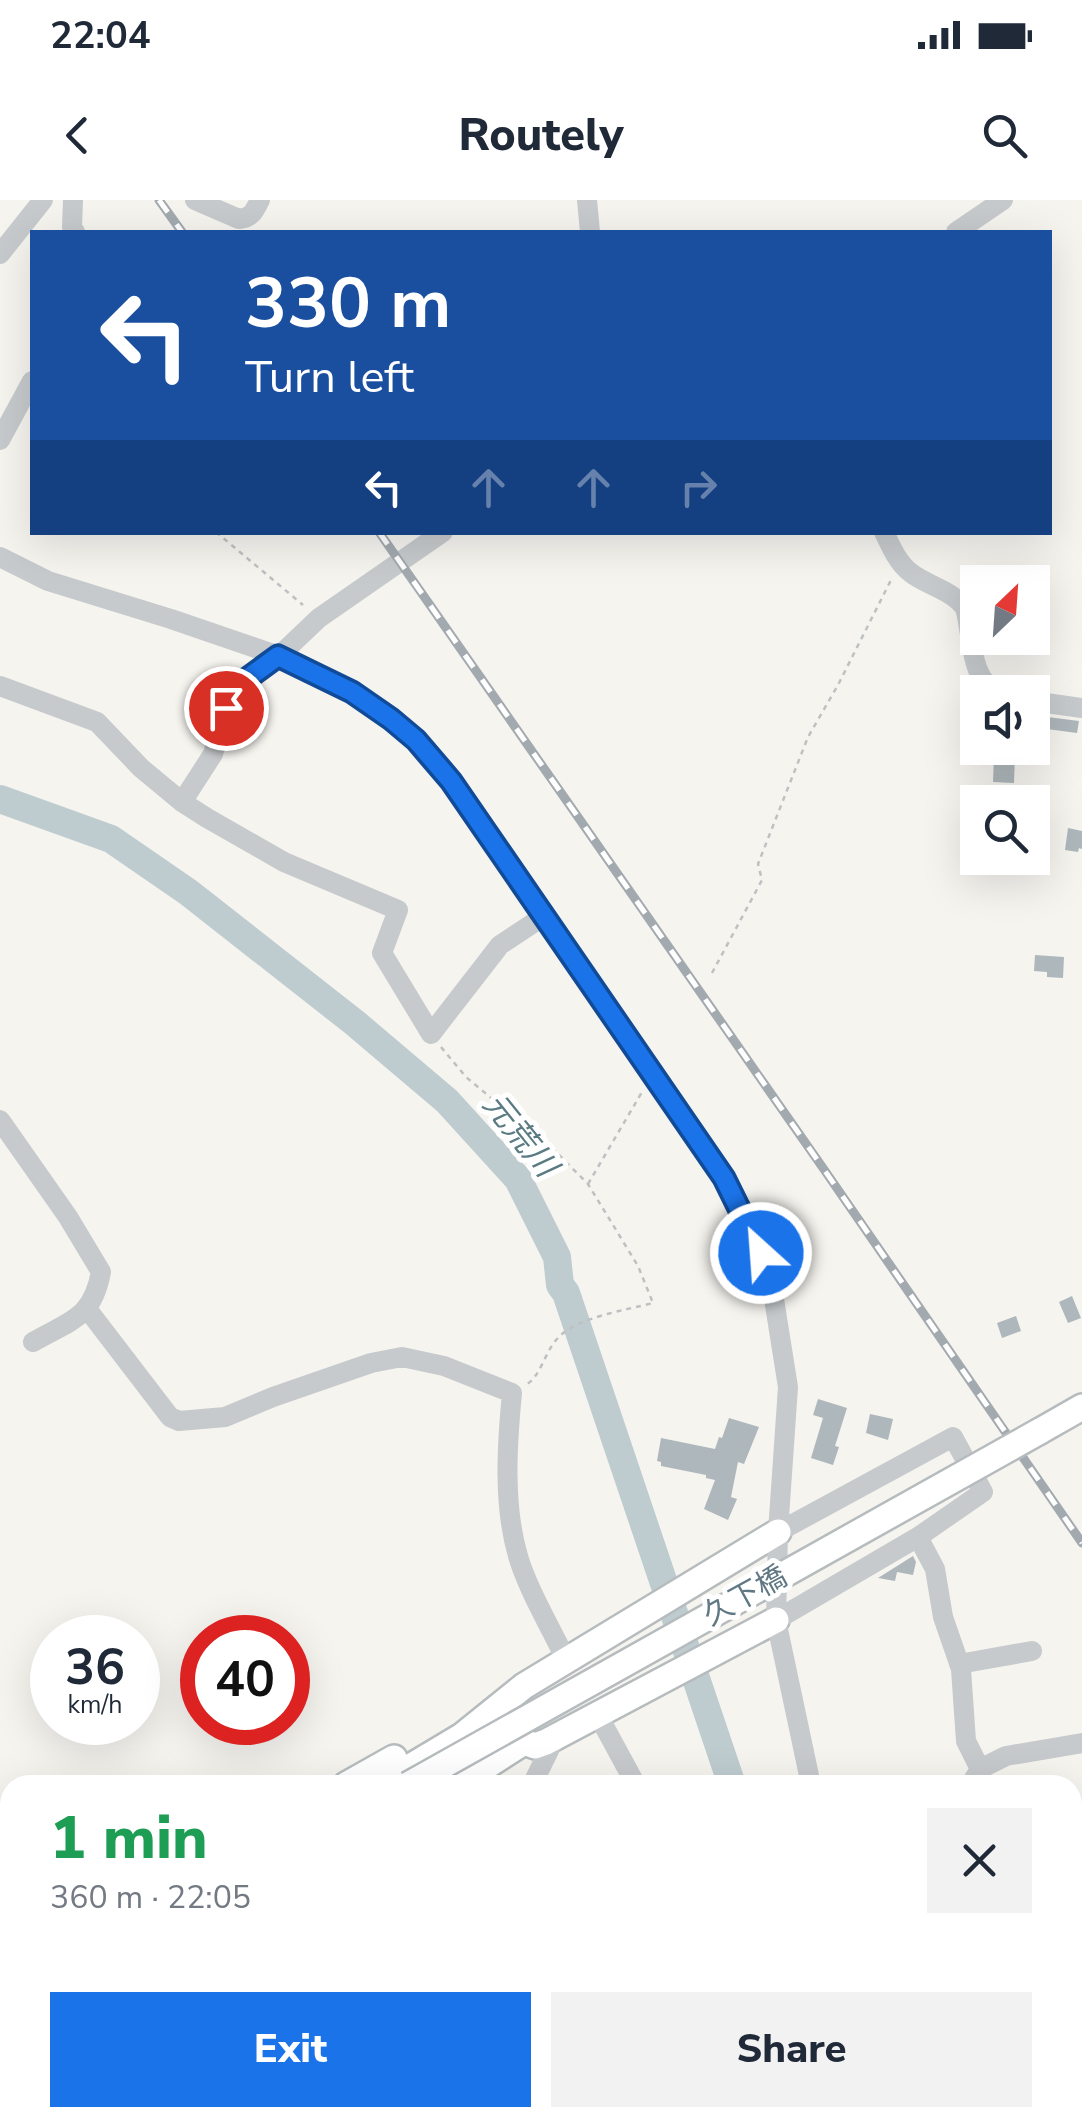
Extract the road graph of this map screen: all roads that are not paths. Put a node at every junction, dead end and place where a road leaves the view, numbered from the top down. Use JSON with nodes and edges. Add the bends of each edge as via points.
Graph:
{"nodes":[{"id":1,"x":73,"y":200,"type":"edge"},
{"id":2,"x":194,"y":200,"type":"edge"},
{"id":3,"x":260,"y":200,"type":"edge"},
{"id":4,"x":587,"y":200,"type":"edge"},
{"id":5,"x":1003,"y":200,"type":"edge"},
{"id":6,"x":40,"y":201,"type":"edge"},
{"id":7,"x":74,"y":230,"type":"edge"},
{"id":8,"x":590,"y":230,"type":"edge"},
{"id":9,"x":959,"y":230,"type":"edge"},
{"id":10,"x":0,"y":254,"type":"edge"},
{"id":11,"x":30,"y":384,"type":"edge"},
{"id":12,"x":0,"y":440,"type":"edge"},
{"id":13,"x":439,"y":535,"type":"edge"},
{"id":14,"x":885,"y":535,"type":"edge"},
{"id":15,"x":0,"y":557,"type":"edge"},
{"id":16,"x":278,"y":656,"type":"junction"},
{"id":17,"x":979,"y":675,"type":"edge"},
{"id":18,"x":0,"y":686,"type":"edge"},
{"id":19,"x":1050,"y":704,"type":"edge"},
{"id":20,"x":1082,"y":708,"type":"edge"},
{"id":21,"x":182,"y":802,"type":"junction"},
{"id":22,"x":544,"y":916,"type":"junction"},
{"id":23,"x":0,"y":1120,"type":"edge"},
{"id":24,"x":88,"y":1310,"type":"junction"},
{"id":25,"x":33,"y":1342,"type":"dead end"},
{"id":26,"x":1082,"y":1407,"type":"edge"},
{"id":27,"x":1040,"y":1430,"type":"junction"},
{"id":28,"x":778,"y":1532,"type":"junction"},
{"id":29,"x":918,"y":1537,"type":"junction"},
{"id":30,"x":776,"y":1620,"type":"junction"},
{"id":31,"x":1032,"y":1650,"type":"dead end"},
{"id":32,"x":566,"y":1662,"type":"junction"},
{"id":33,"x":960,"y":1664,"type":"junction"},
{"id":34,"x":598,"y":1715,"type":"junction"},
{"id":35,"x":488,"y":1716,"type":"junction"},
{"id":36,"x":557,"y":1728,"type":"junction"},
{"id":37,"x":1082,"y":1744,"type":"edge"},
{"id":38,"x":428,"y":1758,"type":"junction"},
{"id":39,"x":365,"y":1775,"type":"edge"},
{"id":40,"x":404,"y":1775,"type":"edge"},
{"id":41,"x":408,"y":1775,"type":"edge"},
{"id":42,"x":471,"y":1775,"type":"edge"},
{"id":43,"x":536,"y":1775,"type":"edge"},
{"id":44,"x":631,"y":1775,"type":"edge"},
{"id":45,"x":810,"y":1775,"type":"edge"},
{"id":46,"x":974,"y":1775,"type":"edge"},
{"id":47,"x":978,"y":1775,"type":"edge"}],
"edges":[{"from":1,"to":7,"type":"street"},
{"from":2,"to":3,"type":"street","via":[[239,219],[252,215]]},
{"from":4,"to":8,"type":"street"},
{"from":5,"to":9,"type":"street"},
{"from":6,"to":10,"type":"street"},
{"from":11,"to":12,"type":"street"},
{"from":13,"to":16,"type":"street","via":[[319,618]]},
{"from":14,"to":17,"type":"street","via":[[910,572],[965,608]]},
{"from":15,"to":16,"type":"street","via":[[48,581]]},
{"from":16,"to":21,"type":"street","via":[[248,678],[226,708],[213,754]]},
{"from":16,"to":22,"type":"street","via":[[352,692],[416,740]]},
{"from":18,"to":21,"type":"street","via":[[97,722]]},
{"from":19,"to":20,"type":"street"},
{"from":21,"to":22,"type":"street","via":[[284,862],[398,910],[382,953],[430,1034],[500,944]]},
{"from":22,"to":28,"type":"street","via":[[724,1178],[770,1274],[788,1387]]},
{"from":23,"to":24,"type":"street","via":[[100,1272]]},
{"from":24,"to":25,"type":"street"},
{"from":24,"to":32,"type":"street","via":[[170,1417],[179,1420],[225,1417],[402,1357],[512,1393],[507,1453],[513,1536]]},
{"from":26,"to":27,"type":"main road","name":"久下橋"},
{"from":27,"to":35,"type":"main road","bridge":true,"via":[[839,1527],[546,1691]]},
{"from":27,"to":36,"type":"main road","bridge":true,"via":[[825,1571]]},
{"from":27,"to":41,"type":"main road","name":"久下橋","bridge":true},
{"from":28,"to":29,"type":"street","via":[[954,1437],[983,1492]]},
{"from":28,"to":30,"type":"street"},
{"from":28,"to":32,"type":"main road"},
{"from":29,"to":30,"type":"street"},
{"from":29,"to":33,"type":"street","via":[[935,1569]]},
{"from":30,"to":34,"type":"main road"},
{"from":30,"to":45,"type":"street"},
{"from":31,"to":33,"type":"street"},
{"from":32,"to":35,"type":"main road"},
{"from":33,"to":46,"type":"street"},
{"from":34,"to":36,"type":"main road"},
{"from":34,"to":44,"type":"street"},
{"from":35,"to":38,"type":"main road"},
{"from":36,"to":42,"type":"main road"},
{"from":36,"to":43,"type":"street"},
{"from":37,"to":47,"type":"street","via":[[1006,1756]]},
{"from":38,"to":39,"type":"main road","via":[[404,1755]]},
{"from":38,"to":40,"type":"main road"}]}
